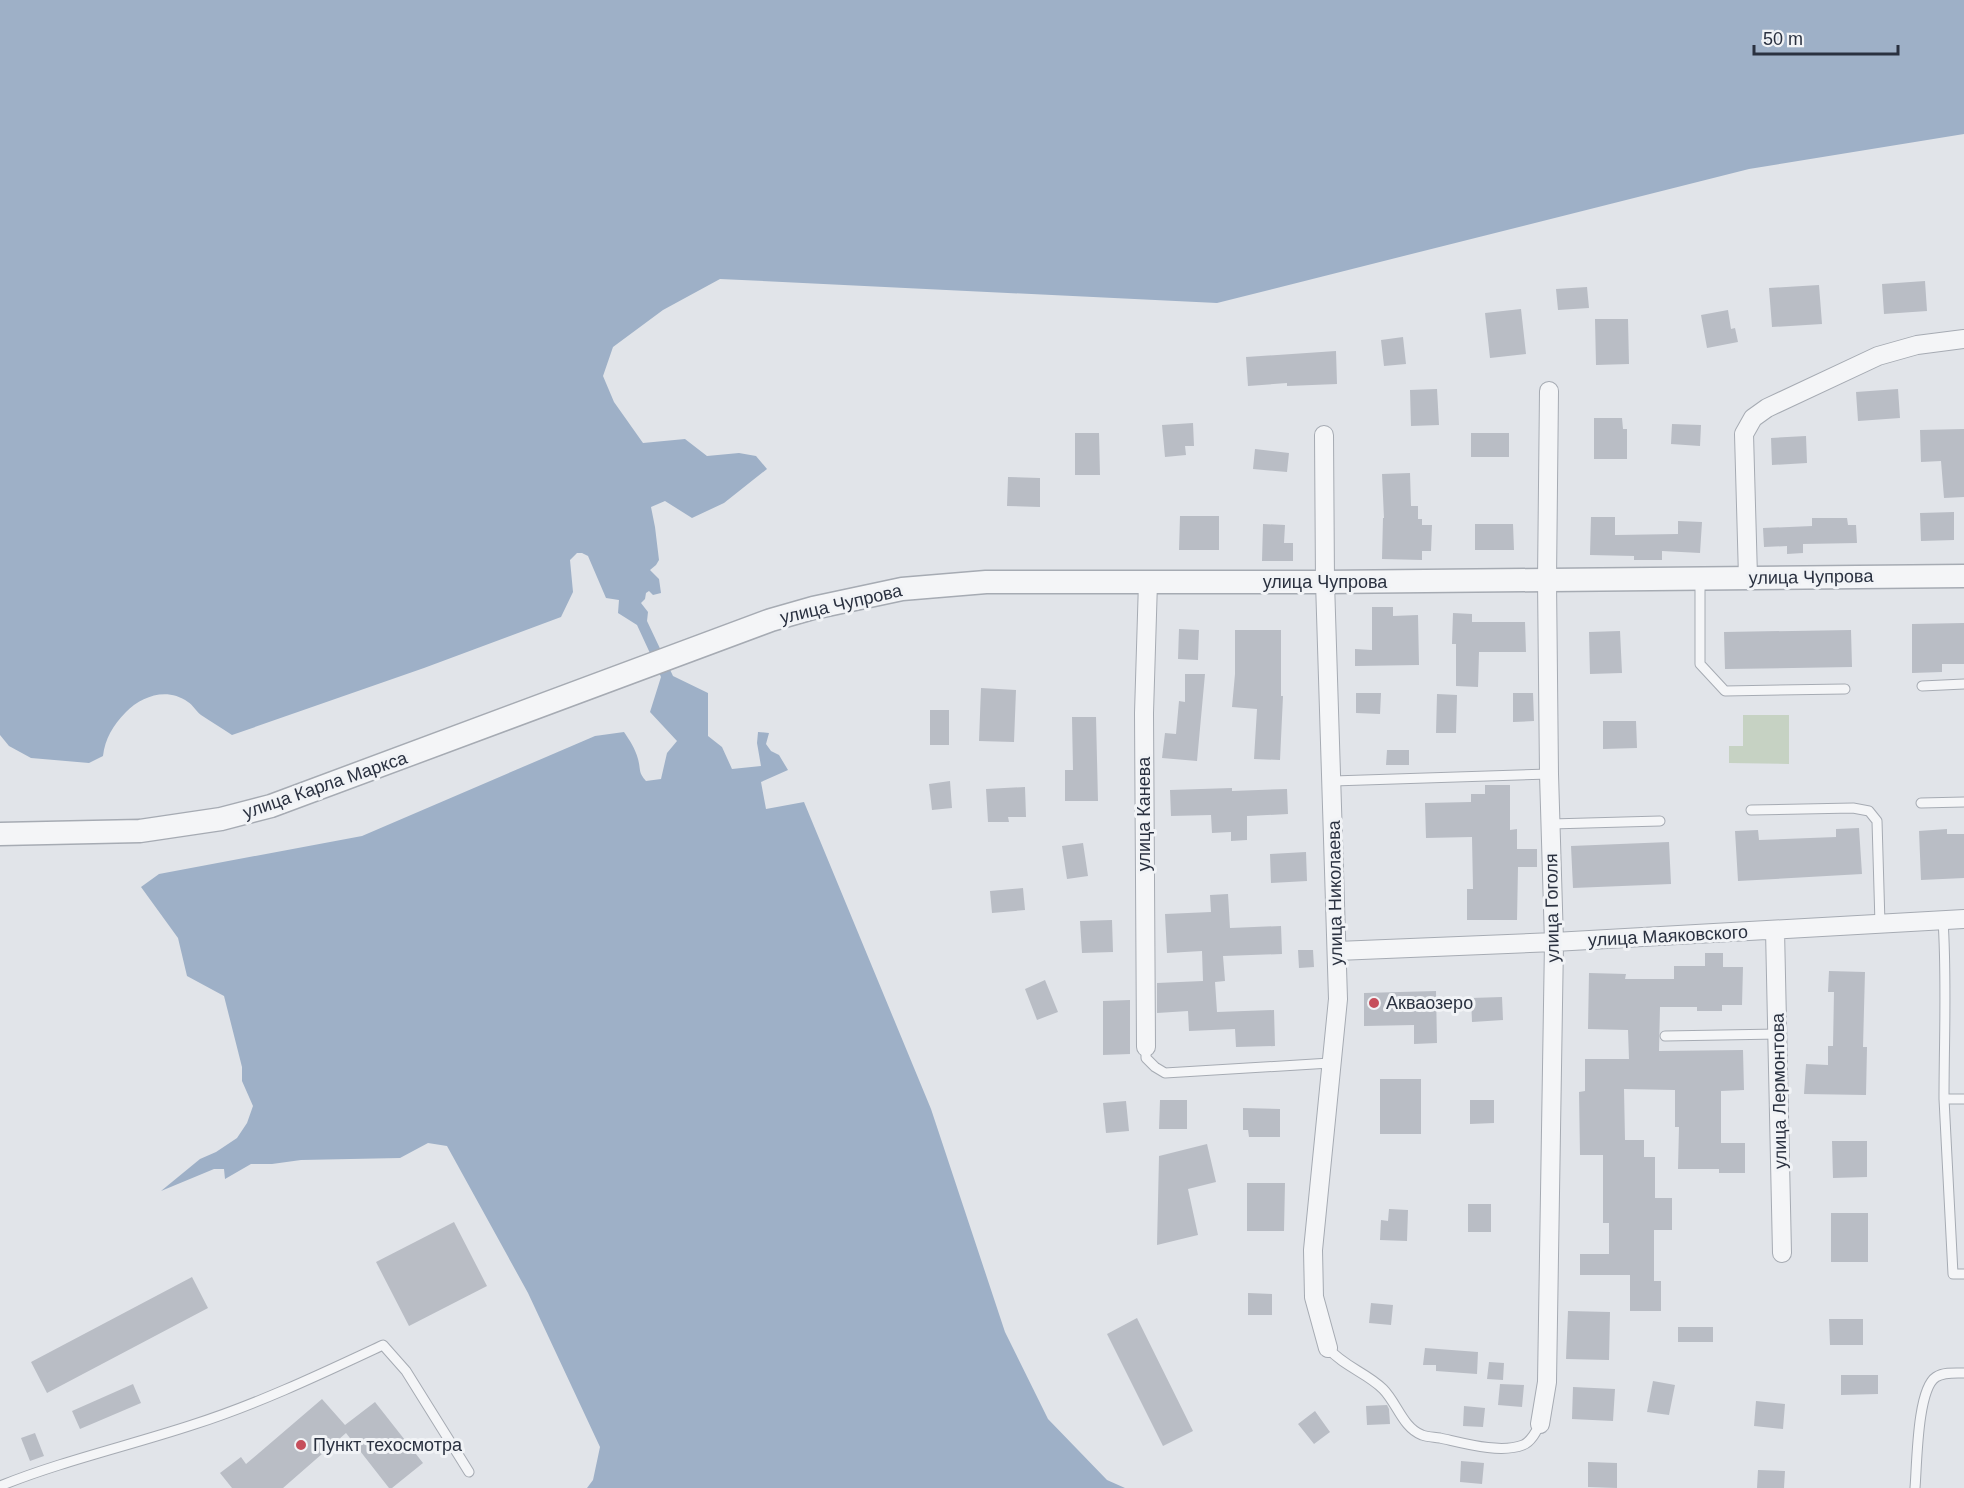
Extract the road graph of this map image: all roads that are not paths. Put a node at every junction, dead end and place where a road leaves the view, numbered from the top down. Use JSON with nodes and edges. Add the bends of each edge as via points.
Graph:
{"nodes":[{"id":1,"x":1964,"y":339,"type":"edge"},
{"id":2,"x":1549,"y":391,"type":"dead end"},
{"id":3,"x":1324,"y":435,"type":"dead end"},
{"id":4,"x":1964,"y":576,"type":"edge"},
{"id":5,"x":1748,"y":578,"type":"junction"},
{"id":6,"x":1700,"y":579,"type":"junction"},
{"id":7,"x":1547,"y":580,"type":"junction"},
{"id":8,"x":1148,"y":582,"type":"junction"},
{"id":9,"x":1325,"y":582,"type":"junction"},
{"id":10,"x":637,"y":671,"type":"joint"},
{"id":11,"x":1964,"y":684,"type":"edge"},
{"id":12,"x":1922,"y":686,"type":"dead end"},
{"id":13,"x":1845,"y":689,"type":"dead end"},
{"id":14,"x":1549,"y":774,"type":"junction"},
{"id":15,"x":1333,"y":781,"type":"junction"},
{"id":16,"x":1964,"y":802,"type":"edge"},
{"id":17,"x":1921,"y":803,"type":"dead end"},
{"id":18,"x":1751,"y":810,"type":"dead end"},
{"id":19,"x":1660,"y":820,"type":"dead end"},
{"id":20,"x":1551,"y":824,"type":"junction"},
{"id":21,"x":0,"y":834,"type":"edge"},
{"id":22,"x":1964,"y":919,"type":"edge"},
{"id":23,"x":1943,"y":920,"type":"junction"},
{"id":24,"x":1880,"y":924,"type":"junction"},
{"id":25,"x":1775,"y":930,"type":"junction"},
{"id":26,"x":1554,"y":942,"type":"junction"},
{"id":27,"x":1337,"y":951,"type":"junction"},
{"id":28,"x":1778,"y":1034,"type":"junction"},
{"id":29,"x":1665,"y":1036,"type":"dead end"},
{"id":30,"x":1146,"y":1047,"type":"joint"},
{"id":31,"x":1330,"y":1063,"type":"junction"},
{"id":32,"x":1944,"y":1099,"type":"junction"},
{"id":33,"x":1964,"y":1099,"type":"edge"},
{"id":34,"x":1782,"y":1253,"type":"dead end"},
{"id":35,"x":1964,"y":1274,"type":"edge"},
{"id":36,"x":1328,"y":1348,"type":"joint"},
{"id":37,"x":1964,"y":1373,"type":"edge"},
{"id":38,"x":1540,"y":1424,"type":"joint"},
{"id":39,"x":469,"y":1472,"type":"dead end"},
{"id":40,"x":0,"y":1486,"type":"edge"},
{"id":41,"x":1915,"y":1488,"type":"edge"}],
"edges":[{"from":1,"to":5,"type":"street","via":[[1917,345],[1878,356],[1753,418],[1744,434]]},
{"from":2,"to":7,"type":"street","name":"улица Гоголя"},
{"from":3,"to":9,"type":"street","name":"улица Николаева"},
{"from":4,"to":5,"type":"street","name":"улица Чупрова"},
{"from":5,"to":6,"type":"street","name":"улица Чупрова"},
{"from":6,"to":7,"type":"street","name":"улица Чупрова"},
{"from":6,"to":13,"type":"lane","via":[[1700,664],[1725,691]]},
{"from":7,"to":9,"type":"street","name":"улица Чупрова"},
{"from":7,"to":14,"type":"street","name":"улица Гоголя"},
{"from":8,"to":9,"type":"street","name":"улица Чупрова"},
{"from":8,"to":10,"type":"street","name":"улица Чупрова","via":[[986,582],[902,589],[771,620]]},
{"from":8,"to":30,"type":"street","name":"улица Канева","via":[[1144,713]]},
{"from":9,"to":15,"type":"street","name":"улица Николаева"},
{"from":10,"to":21,"type":"street","name":"улица Карла Маркса","via":[[305,795],[231,817],[140,831]]},
{"from":11,"to":12,"type":"lane"},
{"from":14,"to":15,"type":"lane"},
{"from":14,"to":20,"type":"street","name":"улица Гоголя"},
{"from":15,"to":27,"type":"street","name":"улица Николаева"},
{"from":16,"to":17,"type":"lane"},
{"from":18,"to":24,"type":"lane","via":[[1869,811],[1876,821]]},
{"from":19,"to":20,"type":"lane"},
{"from":20,"to":26,"type":"street","name":"улица Гоголя"},
{"from":22,"to":23,"type":"street","name":"улица Маяковского"},
{"from":23,"to":24,"type":"street","name":"улица Маяковского"},
{"from":23,"to":32,"type":"lane"},
{"from":24,"to":25,"type":"street","name":"улица Маяковского"},
{"from":25,"to":26,"type":"street","name":"улица Маяковского"},
{"from":25,"to":28,"type":"street","name":"улица Лермонтова"},
{"from":26,"to":27,"type":"street","name":"улица Маяковского"},
{"from":26,"to":38,"type":"street","name":"улица Гоголя","via":[[1547,1382]]},
{"from":27,"to":31,"type":"street","name":"улица Николаева","via":[[1338,999]]},
{"from":28,"to":29,"type":"lane"},
{"from":28,"to":34,"type":"street","name":"улица Лермонтова"},
{"from":30,"to":31,"type":"lane","via":[[1146,1058],[1166,1073]]},
{"from":31,"to":36,"type":"street","name":"улица Николаева","via":[[1313,1251],[1314,1298]]},
{"from":32,"to":33,"type":"lane"},
{"from":32,"to":35,"type":"lane","via":[[1953,1274]]},
{"from":36,"to":38,"type":"lane","via":[[1336,1359],[1383,1389],[1408,1425],[1421,1435],[1507,1448],[1523,1445]]},
{"from":37,"to":41,"type":"lane","via":[[1935,1378],[1925,1392]]},
{"from":39,"to":40,"type":"lane","via":[[406,1371],[383,1345],[194,1424],[39,1470]]}]}
